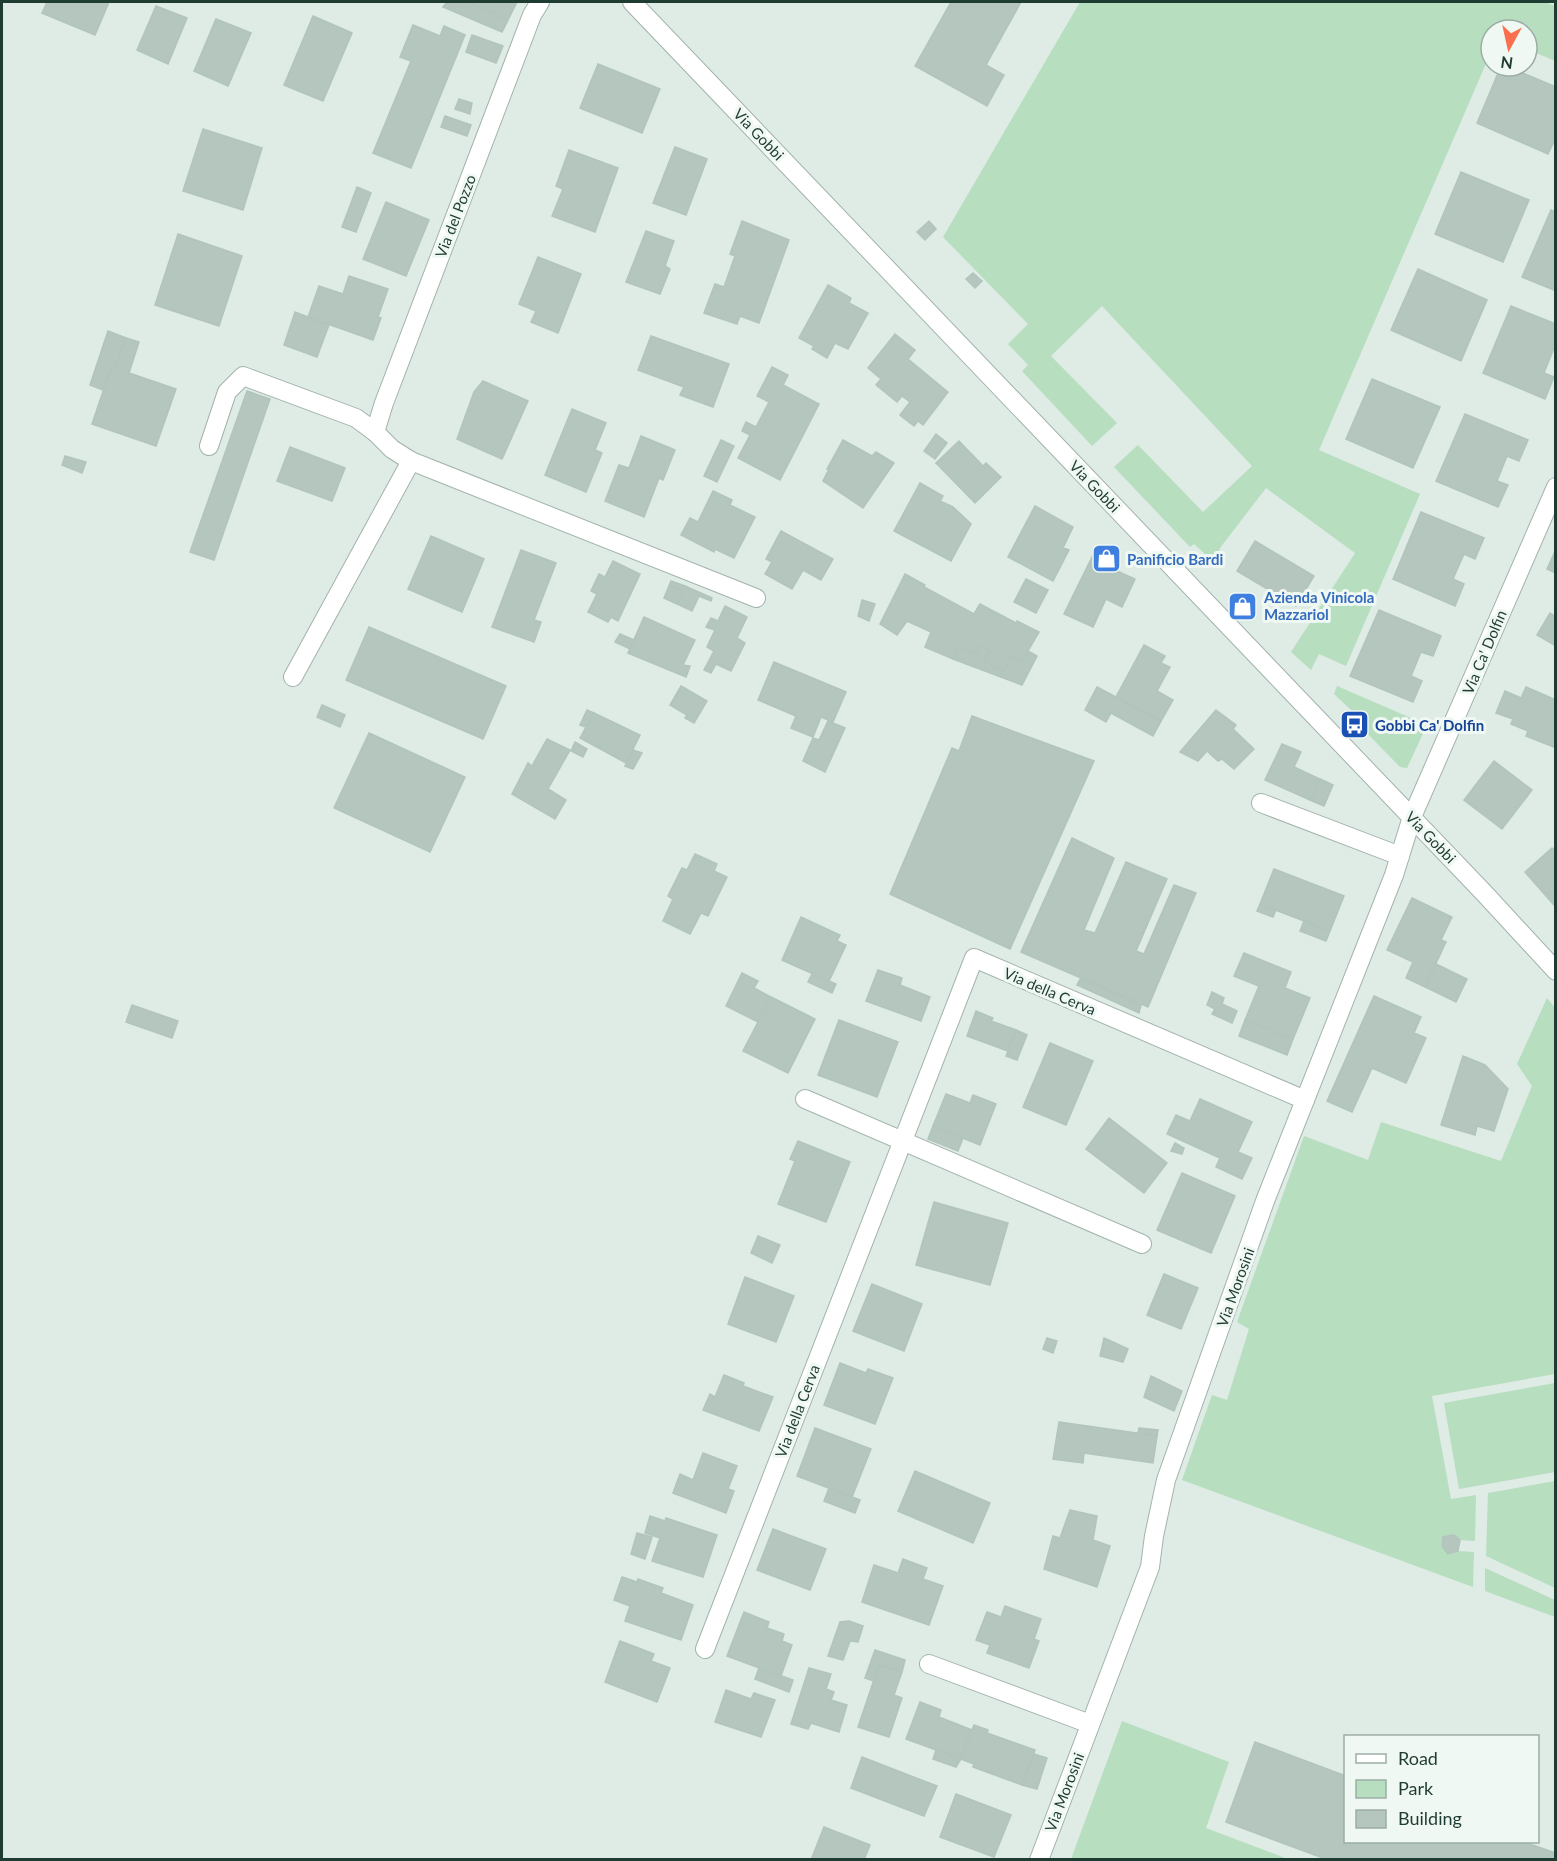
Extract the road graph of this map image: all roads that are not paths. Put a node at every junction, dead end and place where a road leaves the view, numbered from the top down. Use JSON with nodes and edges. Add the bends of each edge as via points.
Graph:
{"nodes":[{"id":1,"x":540,"y":2,"type":"edge"},
{"id":2,"x":632,"y":2,"type":"edge"},
{"id":3,"x":375,"y":432,"type":"junction"},
{"id":4,"x":209,"y":446,"type":"dead end"},
{"id":5,"x":411,"y":461,"type":"junction"},
{"id":6,"x":1556,"y":487,"type":"edge"},
{"id":7,"x":756,"y":598,"type":"dead end"},
{"id":8,"x":293,"y":677,"type":"dead end"},
{"id":9,"x":1261,"y":803,"type":"dead end"},
{"id":10,"x":1412,"y":818,"type":"junction"},
{"id":11,"x":1400,"y":856,"type":"junction"},
{"id":12,"x":1556,"y":971,"type":"edge"},
{"id":13,"x":805,"y":1098,"type":"dead end"},
{"id":14,"x":1305,"y":1100,"type":"junction"},
{"id":15,"x":903,"y":1140,"type":"junction"},
{"id":16,"x":1142,"y":1244,"type":"dead end"},
{"id":17,"x":705,"y":1649,"type":"dead end"},
{"id":18,"x":929,"y":1664,"type":"dead end"},
{"id":19,"x":1090,"y":1724,"type":"junction"},
{"id":20,"x":1039,"y":1860,"type":"edge"}],
"edges":[{"from":1,"to":3,"type":"street","name":"Via del Pozzo"},
{"from":2,"to":10,"type":"street","name":"Via Gobbi"},
{"from":3,"to":4,"type":"street","via":[[356,418],[243,376],[227,392]]},
{"from":3,"to":5,"type":"street"},
{"from":5,"to":7,"type":"street"},
{"from":5,"to":8,"type":"street"},
{"from":6,"to":10,"type":"street","name":"Via Ca' Dolfin"},
{"from":9,"to":11,"type":"street"},
{"from":10,"to":11,"type":"street","name":"Via Morosini"},
{"from":10,"to":12,"type":"street","name":"Via Gobbi"},
{"from":11,"to":14,"type":"street","name":"Via Morosini"},
{"from":13,"to":15,"type":"street"},
{"from":14,"to":15,"type":"street","name":"Via della Cerva","via":[[974,958]]},
{"from":14,"to":19,"type":"street","name":"Via Morosini","via":[[1265,1200],[1166,1480],[1150,1567]]},
{"from":15,"to":16,"type":"street"},
{"from":15,"to":17,"type":"street","name":"Via della Cerva"},
{"from":18,"to":19,"type":"street"},
{"from":19,"to":20,"type":"street","name":"Via Morosini"}]}
